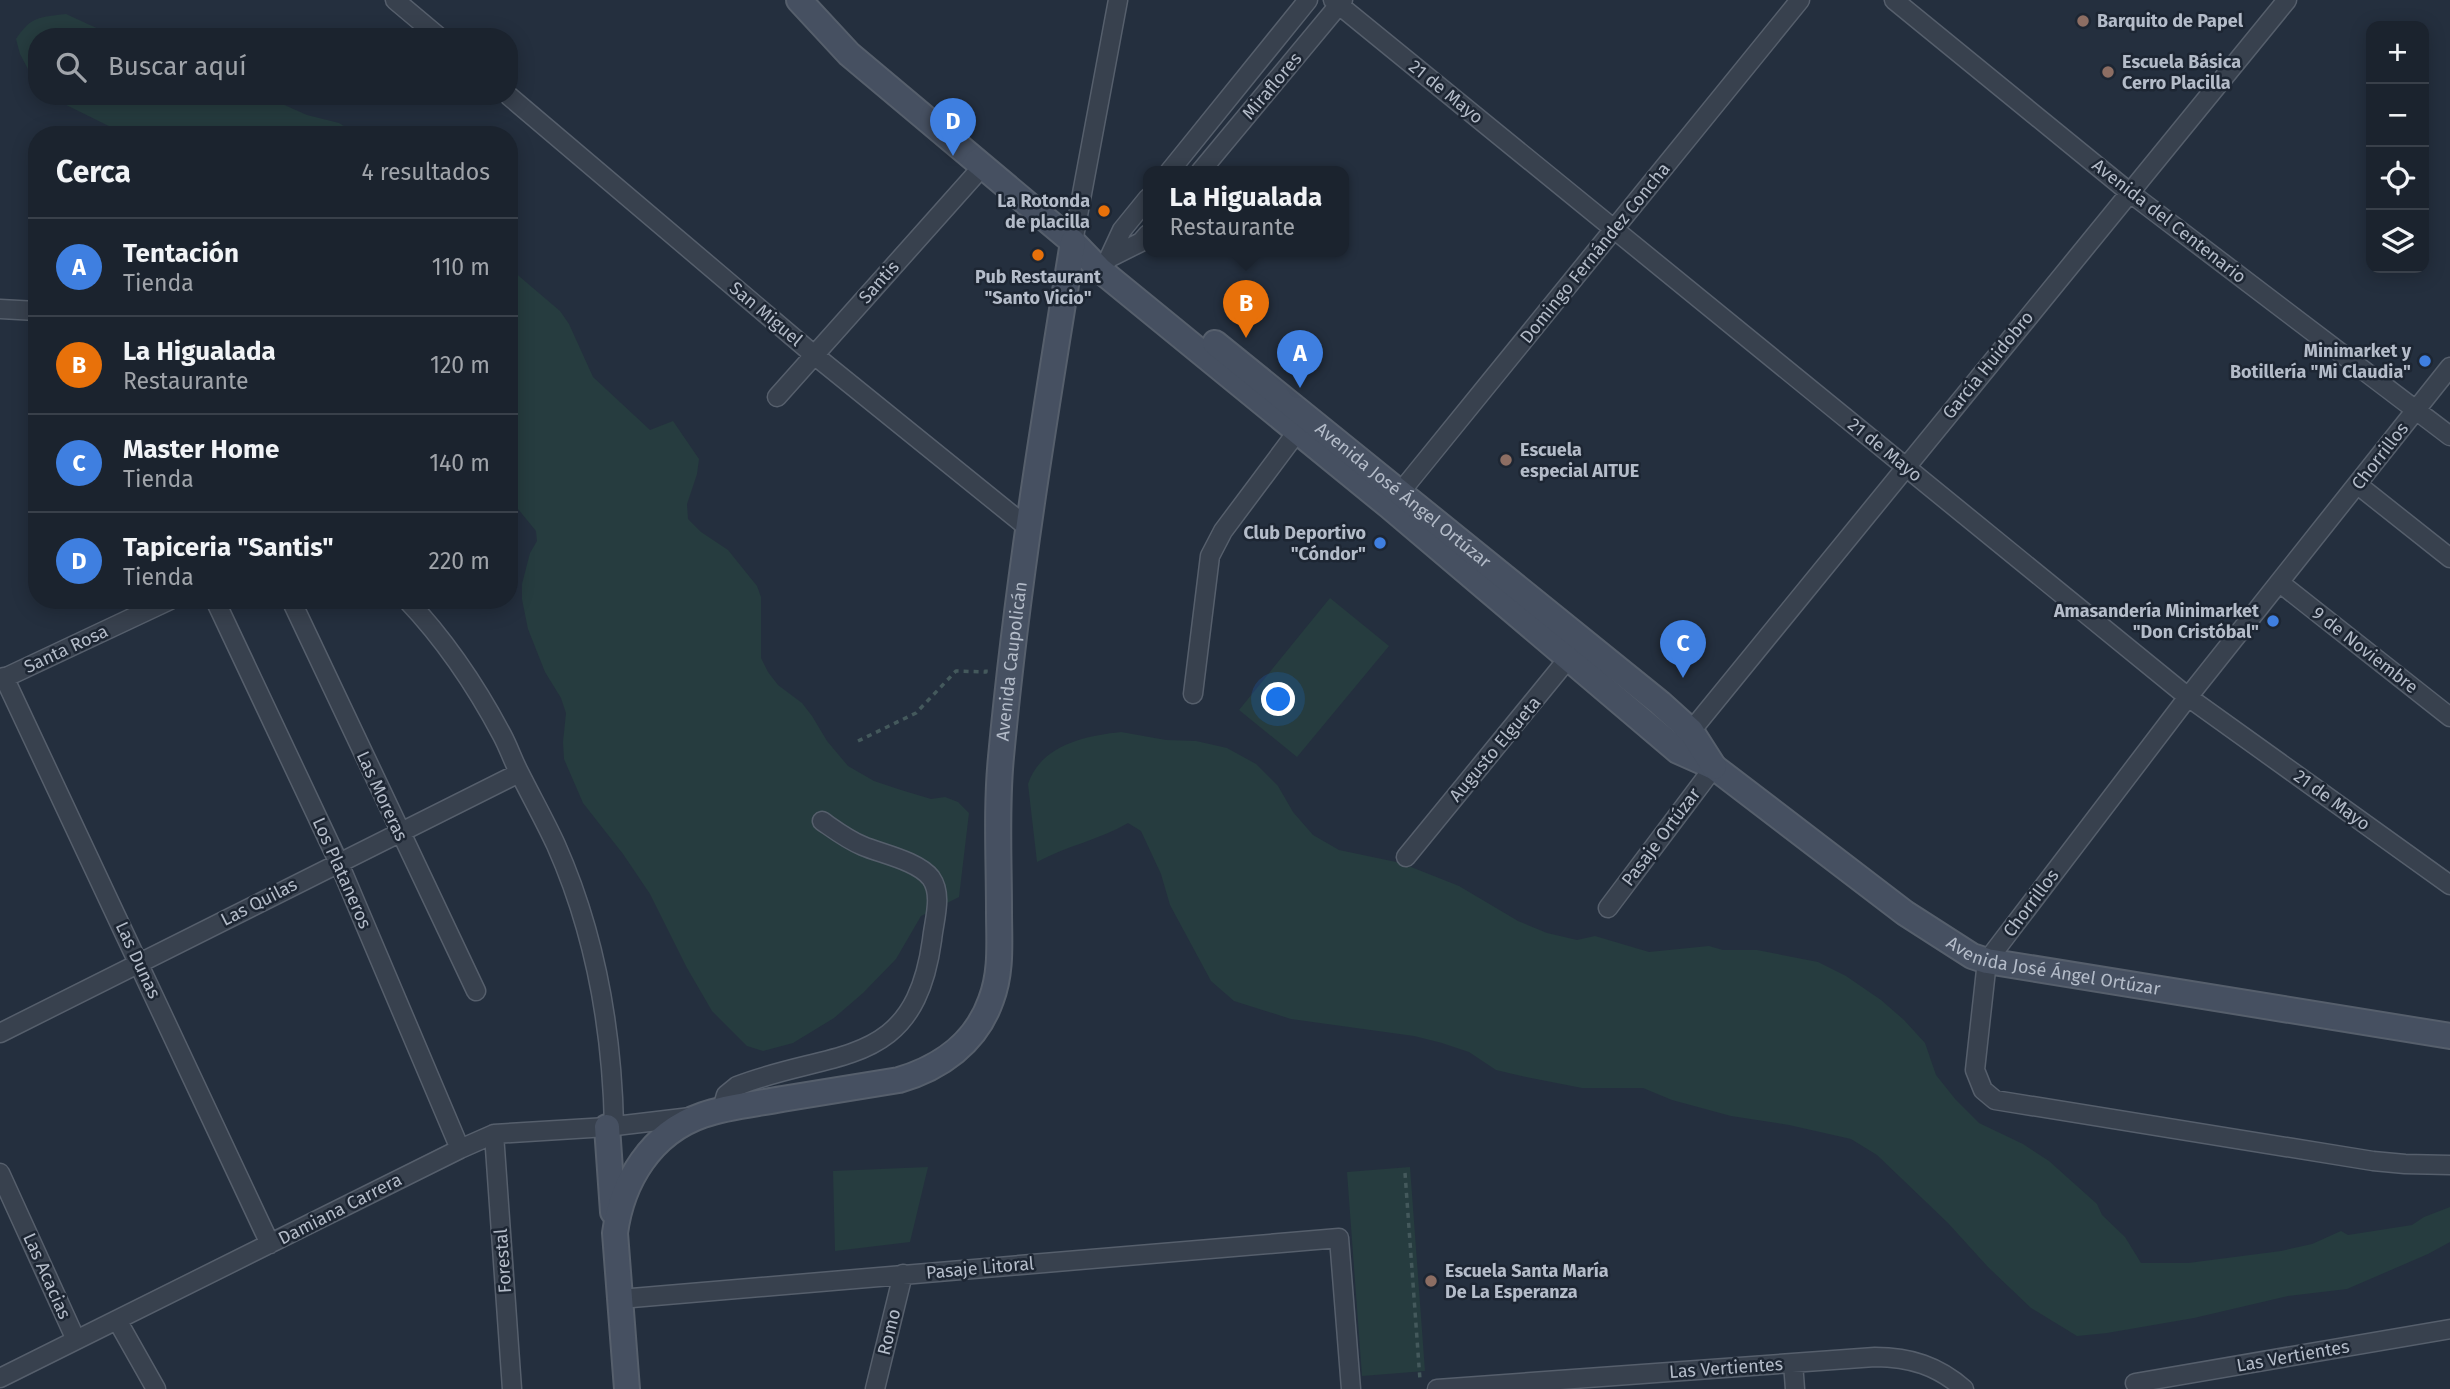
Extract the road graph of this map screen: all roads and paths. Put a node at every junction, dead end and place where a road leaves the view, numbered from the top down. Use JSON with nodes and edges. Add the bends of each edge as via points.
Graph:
{"nodes":[{"id":1,"x":396,"y":0,"type":"edge"},
{"id":2,"x":799,"y":0,"type":"edge"},
{"id":3,"x":1118,"y":0,"type":"edge"},
{"id":4,"x":1308,"y":0,"type":"edge"},
{"id":5,"x":1800,"y":0,"type":"edge"},
{"id":6,"x":1894,"y":0,"type":"edge"},
{"id":7,"x":2287,"y":0,"type":"edge"},
{"id":8,"x":1338,"y":2,"type":"edge"},
{"id":9,"x":429,"y":28,"type":"edge"},
{"id":10,"x":518,"y":104,"type":"edge"},
{"id":11,"x":1174,"y":166,"type":"edge"},
{"id":12,"x":1205,"y":166,"type":"edge"},
{"id":13,"x":982,"y":167,"type":"junction"},
{"id":14,"x":2129,"y":192,"type":"junction"},
{"id":15,"x":1143,"y":204,"type":"edge"},
{"id":16,"x":1616,"y":229,"type":"junction"},
{"id":17,"x":1143,"y":240,"type":"edge"},
{"id":18,"x":1073,"y":242,"type":"junction"},
{"id":19,"x":1104,"y":264,"type":"junction"},
{"id":20,"x":0,"y":309,"type":"edge"},
{"id":21,"x":28,"y":311,"type":"edge"},
{"id":22,"x":813,"y":354,"type":"junction"},
{"id":23,"x":2450,"y":367,"type":"edge"},
{"id":24,"x":776,"y":397,"type":"dead end"},
{"id":25,"x":2416,"y":410,"type":"junction"},
{"id":26,"x":1302,"y":425,"type":"junction"},
{"id":27,"x":2450,"y":436,"type":"edge"},
{"id":28,"x":1905,"y":466,"type":"junction"},
{"id":29,"x":2358,"y":485,"type":"junction"},
{"id":30,"x":1395,"y":499,"type":"junction"},
{"id":31,"x":1027,"y":527,"type":"junction"},
{"id":32,"x":2450,"y":558,"type":"edge"},
{"id":33,"x":2280,"y":583,"type":"junction"},
{"id":34,"x":151,"y":609,"type":"edge"},
{"id":35,"x":219,"y":609,"type":"edge"},
{"id":36,"x":295,"y":609,"type":"edge"},
{"id":37,"x":415,"y":609,"type":"edge"},
{"id":38,"x":1576,"y":649,"type":"junction"},
{"id":39,"x":988,"y":659,"type":"dead end"},
{"id":40,"x":2,"y":678,"type":"edge"},
{"id":41,"x":1193,"y":694,"type":"dead end"},
{"id":42,"x":2188,"y":697,"type":"junction"},
{"id":43,"x":2450,"y":717,"type":"edge"},
{"id":44,"x":1691,"y":731,"type":"junction"},
{"id":45,"x":858,"y":741,"type":"dead end"},
{"id":46,"x":1714,"y":767,"type":"junction"},
{"id":47,"x":519,"y":773,"type":"junction"},
{"id":48,"x":822,"y":821,"type":"dead end"},
{"id":49,"x":399,"y":833,"type":"junction"},
{"id":50,"x":1406,"y":857,"type":"dead end"},
{"id":51,"x":338,"y":862,"type":"junction"},
{"id":52,"x":2450,"y":884,"type":"edge"},
{"id":53,"x":1608,"y":908,"type":"dead end"},
{"id":54,"x":1987,"y":961,"type":"junction"},
{"id":55,"x":139,"y":963,"type":"junction"},
{"id":56,"x":475,"y":991,"type":"dead end"},
{"id":57,"x":0,"y":1033,"type":"edge"},
{"id":58,"x":2450,"y":1036,"type":"edge"},
{"id":59,"x":711,"y":1113,"type":"junction"},
{"id":60,"x":611,"y":1126,"type":"junction"},
{"id":61,"x":494,"y":1134,"type":"junction"},
{"id":62,"x":460,"y":1149,"type":"junction"},
{"id":63,"x":2450,"y":1165,"type":"edge"},
{"id":64,"x":0,"y":1173,"type":"edge"},
{"id":65,"x":1405,"y":1173,"type":"dead end"},
{"id":66,"x":615,"y":1233,"type":"junction"},
{"id":67,"x":270,"y":1244,"type":"junction"},
{"id":68,"x":903,"y":1274,"type":"junction"},
{"id":69,"x":620,"y":1298,"type":"junction"},
{"id":70,"x":117,"y":1320,"type":"junction"},
{"id":71,"x":2450,"y":1329,"type":"edge"},
{"id":72,"x":76,"y":1340,"type":"junction"},
{"id":73,"x":1793,"y":1363,"type":"junction"},
{"id":74,"x":0,"y":1378,"type":"edge"},
{"id":75,"x":2135,"y":1383,"type":"dead end"},
{"id":76,"x":156,"y":1389,"type":"edge"},
{"id":77,"x":512,"y":1389,"type":"edge"},
{"id":78,"x":627,"y":1389,"type":"edge"},
{"id":79,"x":874,"y":1389,"type":"edge"},
{"id":80,"x":1351,"y":1389,"type":"edge"},
{"id":81,"x":1421,"y":1389,"type":"edge"},
{"id":82,"x":1437,"y":1389,"type":"edge"},
{"id":83,"x":1796,"y":1389,"type":"edge"},
{"id":84,"x":1964,"y":1389,"type":"edge"}],
"edges":[{"from":1,"to":9,"type":"street"},
{"from":2,"to":13,"type":"main road","name":"Avenida José Ángel Ortúzar","via":[[849,54]]},
{"from":3,"to":18,"type":"street","name":"Avenida Caupolicán"},
{"from":4,"to":11,"type":"street","name":"Miraflores"},
{"from":5,"to":16,"type":"street","name":"Domingo Fernández Concha"},
{"from":6,"to":14,"type":"street","name":"Avenida del Centenario"},
{"from":7,"to":14,"type":"street","name":"García Huidobro"},
{"from":8,"to":12,"type":"street","name":"Miraflores"},
{"from":8,"to":16,"type":"street","name":"21 de Mayo"},
{"from":10,"to":22,"type":"street","name":"San Miguel"},
{"from":13,"to":18,"type":"main road","name":"Avenida José Ángel Ortúzar"},
{"from":13,"to":22,"type":"street","name":"Santis"},
{"from":14,"to":25,"type":"street","name":"Avenida del Centenario"},
{"from":14,"to":28,"type":"street","name":"García Huidobro"},
{"from":15,"to":19,"type":"street"},
{"from":16,"to":28,"type":"street","name":"21 de Mayo"},
{"from":16,"to":30,"type":"street","name":"Domingo Fernández Concha"},
{"from":17,"to":19,"type":"street"},
{"from":18,"to":19,"type":"main road","name":"Avenida José Ángel Ortúzar"},
{"from":18,"to":31,"type":"main road","name":"Avenida Caupolicán"},
{"from":19,"to":26,"type":"main road","name":"Avenida José Ángel Ortúzar"},
{"from":20,"to":21,"type":"street"},
{"from":22,"to":24,"type":"street","name":"Santis"},
{"from":22,"to":31,"type":"street","name":"San Miguel"},
{"from":23,"to":25,"type":"street","name":"Chorrillos"},
{"from":25,"to":27,"type":"street","name":"Avenida del Centenario"},
{"from":25,"to":29,"type":"street","name":"Chorrillos"},
{"from":26,"to":30,"type":"main road","name":"Avenida José Ángel Ortúzar"},
{"from":26,"to":41,"type":"street","via":[[1223,531],[1210,556]]},
{"from":28,"to":42,"type":"street","name":"21 de Mayo"},
{"from":28,"to":44,"type":"street","name":"García Huidobro"},
{"from":29,"to":32,"type":"street"},
{"from":29,"to":33,"type":"street","name":"Chorrillos"},
{"from":30,"to":38,"type":"main road","name":"Avenida José Ángel Ortúzar"},
{"from":31,"to":59,"type":"main road","name":"Avenida Caupolicán","via":[[1000,760],[999,968],[990,1003],[971,1035],[931,1068],[899,1080]]},
{"from":33,"to":42,"type":"street","name":"Chorrillos"},
{"from":33,"to":43,"type":"street","name":"9 de Noviembre"},
{"from":34,"to":40,"type":"street","name":"Santa Rosa"},
{"from":35,"to":51,"type":"street","name":"Los Plataneros"},
{"from":36,"to":49,"type":"street","name":"Las Moreras"},
{"from":37,"to":47,"type":"street","via":[[466,673]]},
{"from":38,"to":44,"type":"main road","name":"Avenida José Ángel Ortúzar"},
{"from":38,"to":46,"type":"main road","name":"Avenida José Ángel Ortúzar","via":[[1678,751]]},
{"from":38,"to":50,"type":"street","name":"Augusto Elgueta"},
{"from":39,"to":45,"type":"path","via":[[986,672],[956,671],[916,713]]},
{"from":40,"to":55,"type":"street","name":"Las Dunas"},
{"from":42,"to":52,"type":"street","name":"21 de Mayo"},
{"from":42,"to":54,"type":"street","name":"Chorrillos"},
{"from":44,"to":46,"type":"main road","name":"Avenida José Ángel Ortúzar"},
{"from":46,"to":53,"type":"street","name":"Pasaje Ortúzar"},
{"from":46,"to":54,"type":"main road","name":"Avenida José Ángel Ortúzar","via":[[1905,913]]},
{"from":47,"to":49,"type":"street","name":"Las Quilas"},
{"from":47,"to":60,"type":"street","via":[[557,846],[589,937],[608,1030]]},
{"from":48,"to":59,"type":"street","via":[[929,876],[938,891],[922,986],[907,1017],[890,1034],[866,1048],[737,1086]]},
{"from":49,"to":51,"type":"street","name":"Las Quilas"},
{"from":49,"to":56,"type":"street","name":"Las Moreras"},
{"from":51,"to":55,"type":"street","name":"Las Quilas"},
{"from":51,"to":62,"type":"street","name":"Los Plataneros"},
{"from":54,"to":58,"type":"main road","name":"Avenida José Ángel Ortúzar"},
{"from":54,"to":63,"type":"street","via":[[1975,1070],[1983,1090],[1995,1100],[2373,1161]]},
{"from":55,"to":57,"type":"street","name":"Las Quilas"},
{"from":55,"to":67,"type":"street","name":"Las Dunas"},
{"from":59,"to":60,"type":"street","name":"Damiana Carrera"},
{"from":59,"to":66,"type":"main road","via":[[670,1133],[642,1161],[623,1195]]},
{"from":60,"to":61,"type":"street","name":"Damiana Carrera"},
{"from":60,"to":66,"type":"main road"},
{"from":61,"to":62,"type":"street","name":"Damiana Carrera"},
{"from":61,"to":77,"type":"street","name":"Forestal"},
{"from":62,"to":67,"type":"street","name":"Damiana Carrera"},
{"from":64,"to":72,"type":"street","name":"Las Acacias"},
{"from":65,"to":81,"type":"path"},
{"from":66,"to":69,"type":"main road"},
{"from":67,"to":70,"type":"street","name":"Damiana Carrera"},
{"from":68,"to":69,"type":"street","name":"Pasaje Litoral"},
{"from":68,"to":79,"type":"street","name":"Romo"},
{"from":68,"to":80,"type":"street","name":"Pasaje Litoral","via":[[1339,1238]]},
{"from":69,"to":78,"type":"main road"},
{"from":70,"to":72,"type":"street","name":"Damiana Carrera"},
{"from":70,"to":76,"type":"street"},
{"from":71,"to":75,"type":"street","name":"Las Vertientes"},
{"from":72,"to":74,"type":"street","name":"Damiana Carrera"},
{"from":73,"to":82,"type":"street","name":"Las Vertientes"},
{"from":73,"to":83,"type":"street"},
{"from":73,"to":84,"type":"street","name":"Las Vertientes","via":[[1907,1359],[1937,1369]]}]}
